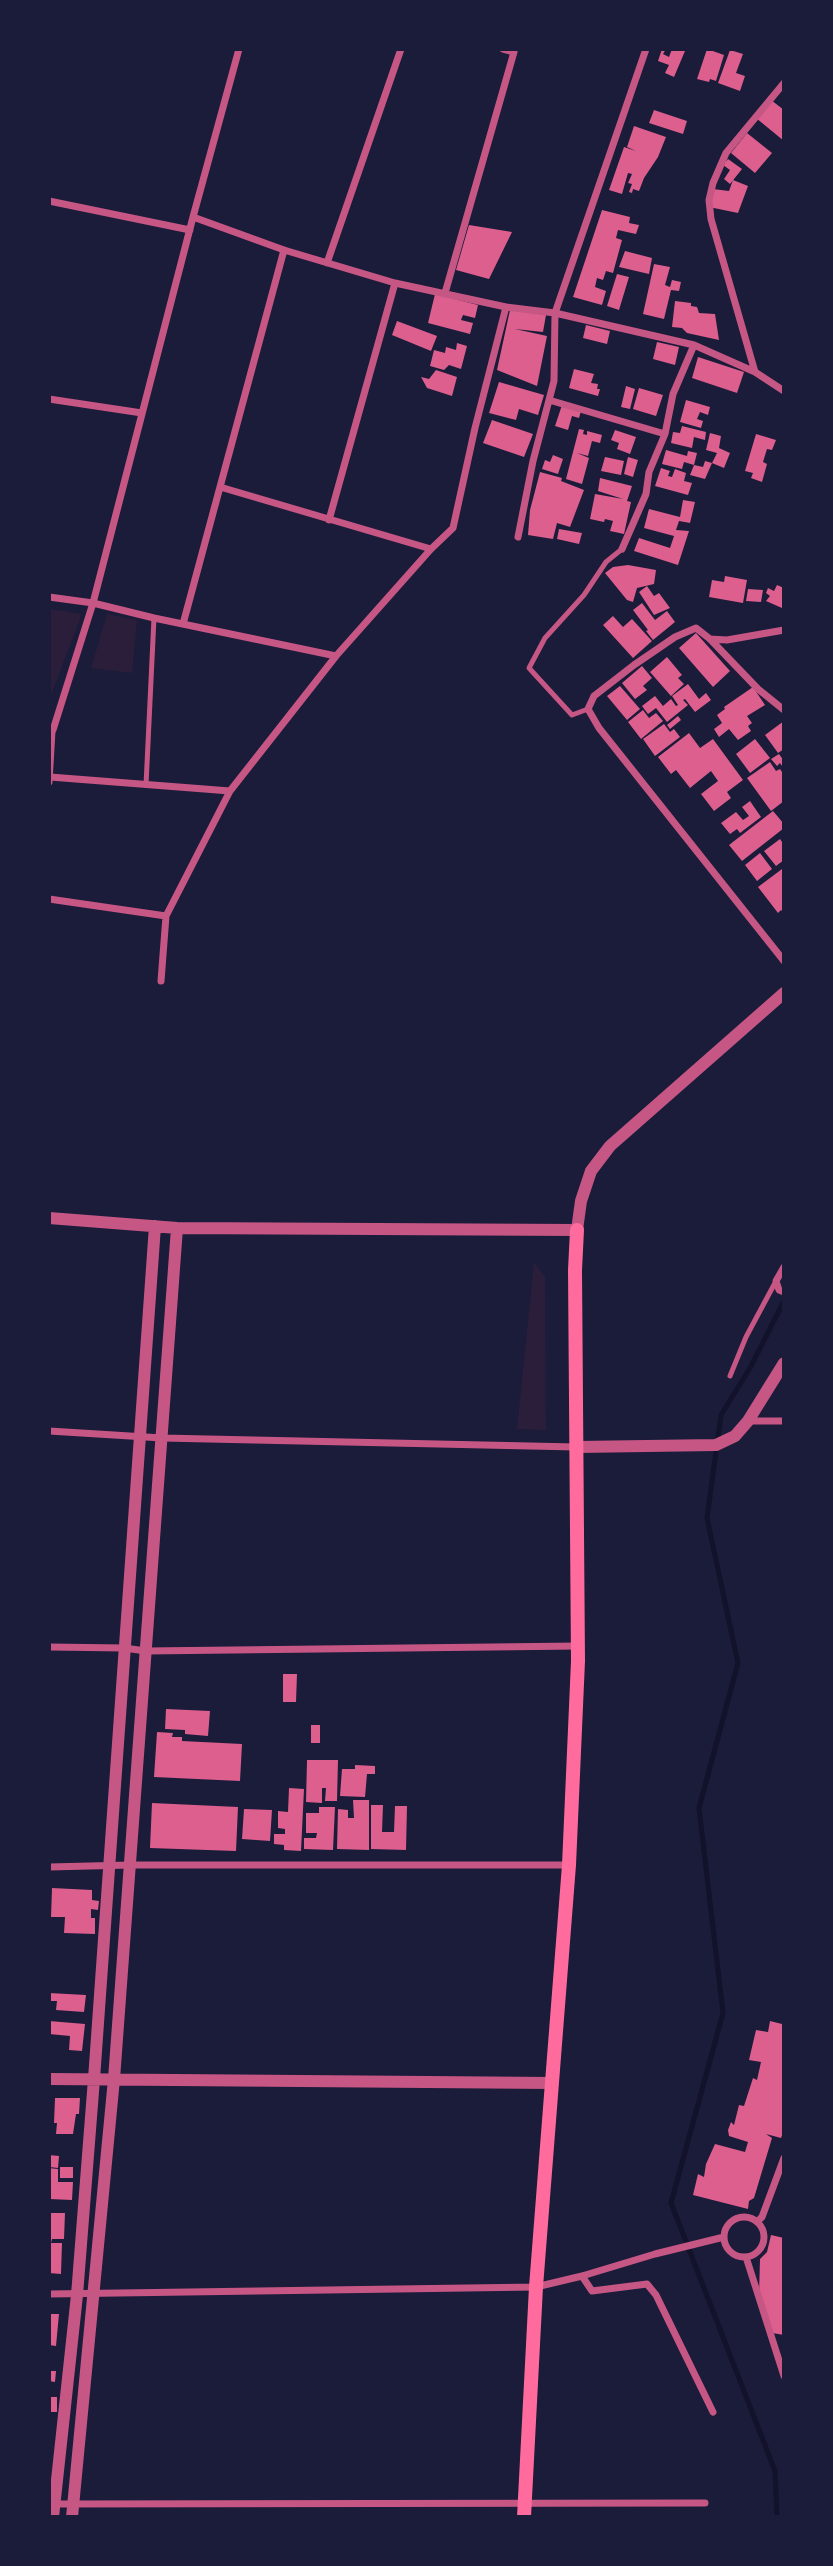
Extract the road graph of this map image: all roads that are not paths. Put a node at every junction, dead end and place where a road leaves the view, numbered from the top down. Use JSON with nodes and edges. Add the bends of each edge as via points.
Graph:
{"nodes":[{"id":1,"x":239,"y":49,"type":"edge"},
{"id":2,"x":401,"y":49,"type":"edge"},
{"id":3,"x":503,"y":49,"type":"edge"},
{"id":4,"x":646,"y":49,"type":"edge"},
{"id":5,"x":784,"y":83,"type":"edge"},
{"id":6,"x":49,"y":201,"type":"edge"},
{"id":7,"x":193,"y":217,"type":"junction"},
{"id":8,"x":190,"y":230,"type":"junction"},
{"id":9,"x":284,"y":250,"type":"junction"},
{"id":10,"x":327,"y":263,"type":"junction"},
{"id":11,"x":395,"y":283,"type":"junction"},
{"id":12,"x":445,"y":293,"type":"junction"},
{"id":13,"x":506,"y":307,"type":"junction"},
{"id":14,"x":555,"y":313,"type":"junction"},
{"id":15,"x":694,"y":345,"type":"junction"},
{"id":16,"x":755,"y":372,"type":"junction"},
{"id":17,"x":784,"y":391,"type":"edge"},
{"id":18,"x":49,"y":399,"type":"edge"},
{"id":19,"x":549,"y":400,"type":"junction"},
{"id":20,"x":142,"y":413,"type":"junction"},
{"id":21,"x":665,"y":434,"type":"junction"},
{"id":22,"x":220,"y":487,"type":"junction"},
{"id":23,"x":329,"y":520,"type":"junction"},
{"id":24,"x":518,"y":537,"type":"dead end"},
{"id":25,"x":431,"y":549,"type":"junction"},
{"id":26,"x":622,"y":549,"type":"joint"},
{"id":27,"x":49,"y":597,"type":"edge"},
{"id":28,"x":93,"y":603,"type":"junction"},
{"id":29,"x":153,"y":618,"type":"junction"},
{"id":30,"x":183,"y":624,"type":"junction"},
{"id":31,"x":784,"y":629,"type":"edge"},
{"id":32,"x":710,"y":639,"type":"junction"},
{"id":33,"x":336,"y":656,"type":"junction"},
{"id":34,"x":784,"y":699,"type":"edge"},
{"id":35,"x":776,"y":704,"type":"junction"},
{"id":36,"x":588,"y":709,"type":"junction"},
{"id":37,"x":784,"y":710,"type":"edge"},
{"id":38,"x":51,"y":732,"type":"edge"},
{"id":39,"x":50,"y":777,"type":"edge"},
{"id":40,"x":49,"y":782,"type":"edge"},
{"id":41,"x":146,"y":785,"type":"junction"},
{"id":42,"x":229,"y":791,"type":"junction"},
{"id":43,"x":49,"y":898,"type":"edge"},
{"id":44,"x":166,"y":916,"type":"junction"},
{"id":45,"x":784,"y":961,"type":"edge"},
{"id":46,"x":161,"y":981,"type":"dead end"},
{"id":47,"x":784,"y":993,"type":"edge"},
{"id":48,"x":49,"y":1218,"type":"edge"},
{"id":49,"x":155,"y":1226,"type":"junction"},
{"id":50,"x":177,"y":1228,"type":"junction"},
{"id":51,"x":577,"y":1230,"type":"junction"},
{"id":52,"x":784,"y":1267,"type":"edge"},
{"id":53,"x":776,"y":1281,"type":"junction"},
{"id":54,"x":782,"y":1291,"type":"edge"},
{"id":55,"x":784,"y":1363,"type":"edge"},
{"id":56,"x":730,"y":1376,"type":"dead end"},
{"id":57,"x":748,"y":1421,"type":"junction"},
{"id":58,"x":784,"y":1422,"type":"edge"},
{"id":59,"x":49,"y":1431,"type":"edge"},
{"id":60,"x":140,"y":1437,"type":"junction"},
{"id":61,"x":162,"y":1438,"type":"junction"},
{"id":62,"x":577,"y":1447,"type":"junction"},
{"id":63,"x":578,"y":1646,"type":"junction"},
{"id":64,"x":49,"y":1647,"type":"edge"},
{"id":65,"x":124,"y":1648,"type":"junction"},
{"id":66,"x":146,"y":1651,"type":"junction"},
{"id":67,"x":109,"y":1865,"type":"junction"},
{"id":68,"x":130,"y":1865,"type":"junction"},
{"id":69,"x":569,"y":1865,"type":"junction"},
{"id":70,"x":49,"y":1867,"type":"edge"},
{"id":71,"x":49,"y":2079,"type":"edge"},
{"id":72,"x":94,"y":2079,"type":"junction"},
{"id":73,"x":114,"y":2079,"type":"junction"},
{"id":74,"x":552,"y":2083,"type":"junction"},
{"id":75,"x":784,"y":2158,"type":"edge"},
{"id":76,"x":757,"y":2222,"type":"junction"},
{"id":77,"x":724,"y":2237,"type":"junction"},
{"id":78,"x":746,"y":2257,"type":"junction"},
{"id":79,"x":582,"y":2276,"type":"junction"},
{"id":80,"x":536,"y":2287,"type":"junction"},
{"id":81,"x":49,"y":2294,"type":"edge"},
{"id":82,"x":77,"y":2294,"type":"junction"},
{"id":83,"x":94,"y":2294,"type":"junction"},
{"id":84,"x":784,"y":2376,"type":"edge"},
{"id":85,"x":713,"y":2412,"type":"dead end"},
{"id":86,"x":705,"y":2503,"type":"dead end"},
{"id":87,"x":52,"y":2508,"type":"edge"},
{"id":88,"x":72,"y":2510,"type":"edge"},
{"id":89,"x":525,"y":2511,"type":"edge"}],
"edges":[{"from":1,"to":7,"type":"street"},
{"from":2,"to":10,"type":"street"},
{"from":3,"to":12,"type":"street","via":[[514,52]]},
{"from":4,"to":14,"type":"street"},
{"from":5,"to":16,"type":"street","via":[[726,153],[709,200]]},
{"from":6,"to":8,"type":"street"},
{"from":7,"to":8,"type":"street"},
{"from":7,"to":9,"type":"street"},
{"from":8,"to":20,"type":"street"},
{"from":9,"to":10,"type":"street"},
{"from":9,"to":22,"type":"street"},
{"from":10,"to":11,"type":"street"},
{"from":11,"to":12,"type":"street"},
{"from":11,"to":23,"type":"street"},
{"from":12,"to":13,"type":"street"},
{"from":13,"to":14,"type":"street"},
{"from":13,"to":25,"type":"street","via":[[453,528]]},
{"from":14,"to":15,"type":"street"},
{"from":14,"to":19,"type":"street","via":[[554,381]]},
{"from":15,"to":16,"type":"street"},
{"from":15,"to":21,"type":"street","via":[[673,394]]},
{"from":16,"to":17,"type":"street"},
{"from":18,"to":20,"type":"street"},
{"from":19,"to":21,"type":"street"},
{"from":19,"to":24,"type":"street"},
{"from":20,"to":28,"type":"street"},
{"from":21,"to":26,"type":"street"},
{"from":22,"to":23,"type":"street"},
{"from":22,"to":30,"type":"street"},
{"from":23,"to":25,"type":"street"},
{"from":25,"to":33,"type":"street"},
{"from":26,"to":36,"type":"lane","via":[[606,562],[545,639],[529,668],[572,715]]},
{"from":27,"to":28,"type":"street"},
{"from":28,"to":29,"type":"street"},
{"from":28,"to":38,"type":"street"},
{"from":29,"to":30,"type":"street"},
{"from":29,"to":41,"type":"lane"},
{"from":30,"to":33,"type":"street"},
{"from":31,"to":32,"type":"street"},
{"from":32,"to":35,"type":"street"},
{"from":32,"to":36,"type":"street","via":[[696,628],[675,637],[594,696]]},
{"from":33,"to":42,"type":"street"},
{"from":34,"to":35,"type":"street"},
{"from":35,"to":37,"type":"street"},
{"from":36,"to":45,"type":"street"},
{"from":38,"to":39,"type":"street"},
{"from":39,"to":40,"type":"street"},
{"from":39,"to":41,"type":"street"},
{"from":41,"to":42,"type":"street"},
{"from":42,"to":44,"type":"street"},
{"from":43,"to":44,"type":"street"},
{"from":44,"to":46,"type":"street"},
{"from":47,"to":51,"type":"street","via":[[610,1146],[591,1171]]},
{"from":48,"to":49,"type":"street"},
{"from":49,"to":50,"type":"street"},
{"from":49,"to":60,"type":"street"},
{"from":50,"to":51,"type":"street"},
{"from":50,"to":61,"type":"street"},
{"from":51,"to":62,"type":"main road"},
{"from":52,"to":53,"type":"street"},
{"from":53,"to":54,"type":"street"},
{"from":53,"to":56,"type":"lane"},
{"from":55,"to":57,"type":"street"},
{"from":57,"to":58,"type":"street"},
{"from":57,"to":62,"type":"street","via":[[736,1436],[716,1445]]},
{"from":59,"to":60,"type":"street"},
{"from":60,"to":61,"type":"street"},
{"from":60,"to":65,"type":"street"},
{"from":61,"to":62,"type":"street"},
{"from":61,"to":66,"type":"street"},
{"from":62,"to":63,"type":"main road"},
{"from":63,"to":66,"type":"street"},
{"from":63,"to":69,"type":"main road"},
{"from":64,"to":65,"type":"street"},
{"from":65,"to":66,"type":"street"},
{"from":65,"to":67,"type":"street"},
{"from":66,"to":68,"type":"street"},
{"from":67,"to":68,"type":"street"},
{"from":67,"to":70,"type":"street"},
{"from":67,"to":72,"type":"street"},
{"from":68,"to":69,"type":"street"},
{"from":68,"to":73,"type":"street"},
{"from":69,"to":74,"type":"main road"},
{"from":71,"to":72,"type":"street"},
{"from":72,"to":73,"type":"street"},
{"from":72,"to":82,"type":"street"},
{"from":73,"to":74,"type":"street"},
{"from":73,"to":83,"type":"street"},
{"from":74,"to":80,"type":"main road"},
{"from":75,"to":76,"type":"street"},
{"from":76,"to":77,"type":"street","via":[[745,2217],[733,2220]]},
{"from":76,"to":78,"type":"street","via":[[764,2240],[758,2251]]},
{"from":77,"to":78,"type":"street","via":[[728,2249]]},
{"from":77,"to":79,"type":"street"},
{"from":78,"to":84,"type":"street"},
{"from":79,"to":80,"type":"street"},
{"from":79,"to":85,"type":"street","via":[[589,2288],[598,2292],[647,2284]]},
{"from":80,"to":83,"type":"street"},
{"from":80,"to":89,"type":"main road"},
{"from":81,"to":82,"type":"street"},
{"from":82,"to":83,"type":"street"},
{"from":82,"to":87,"type":"street"},
{"from":83,"to":88,"type":"street"},
{"from":86,"to":89,"type":"street"},
{"from":87,"to":88,"type":"street"},
{"from":88,"to":89,"type":"street"}]}
